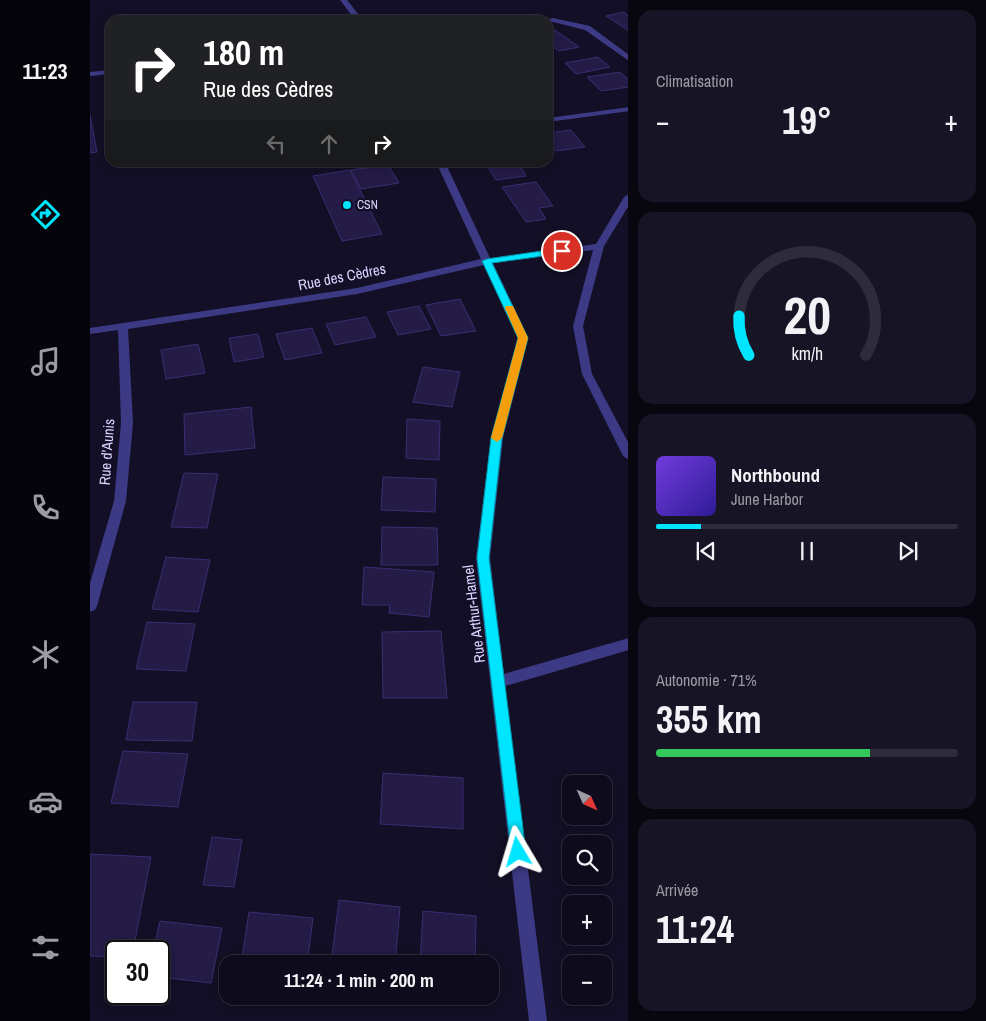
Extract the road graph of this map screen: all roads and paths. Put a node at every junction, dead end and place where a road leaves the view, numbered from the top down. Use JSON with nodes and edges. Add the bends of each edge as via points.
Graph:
{"nodes":[{"id":1,"x":343,"y":0,"type":"edge"},
{"id":2,"x":355,"y":15,"type":"edge"},
{"id":3,"x":553,"y":20,"type":"edge"},
{"id":4,"x":628,"y":59,"type":"edge"},
{"id":5,"x":105,"y":72,"type":"edge"},
{"id":6,"x":90,"y":74,"type":"edge"},
{"id":7,"x":628,"y":109,"type":"edge"},
{"id":8,"x":553,"y":119,"type":"edge"},
{"id":9,"x":442,"y":167,"type":"edge"},
{"id":10,"x":628,"y":197,"type":"edge"},
{"id":11,"x":599,"y":246,"type":"junction"},
{"id":12,"x":487,"y":261,"type":"junction"},
{"id":13,"x":122,"y":326,"type":"junction"},
{"id":14,"x":90,"y":331,"type":"edge"},
{"id":15,"x":628,"y":456,"type":"edge"},
{"id":16,"x":90,"y":606,"type":"edge"},
{"id":17,"x":628,"y":644,"type":"edge"},
{"id":18,"x":499,"y":682,"type":"junction"},
{"id":19,"x":538,"y":1021,"type":"edge"}],
"edges":[{"from":1,"to":2,"type":"street"},
{"from":3,"to":4,"type":"street","via":[[587,28]]},
{"from":5,"to":6,"type":"street"},
{"from":7,"to":8,"type":"street"},
{"from":9,"to":12,"type":"street","name":"Rue Arthur-Hamel"},
{"from":10,"to":11,"type":"street"},
{"from":11,"to":12,"type":"street","name":"Rue des Cèdres"},
{"from":11,"to":15,"type":"street","via":[[578,326],[587,374]]},
{"from":12,"to":13,"type":"street","name":"Rue des Cèdres","via":[[357,291]]},
{"from":12,"to":18,"type":"street","name":"Rue Arthur-Hamel","via":[[523,338],[497,438],[483,558]]},
{"from":13,"to":14,"type":"street","name":"Rue des Cèdres"},
{"from":13,"to":16,"type":"street","name":"Rue d'Aunis","via":[[126,423],[120,501]]},
{"from":17,"to":18,"type":"street"},
{"from":18,"to":19,"type":"street","name":"Rue Arthur-Hamel"}]}
